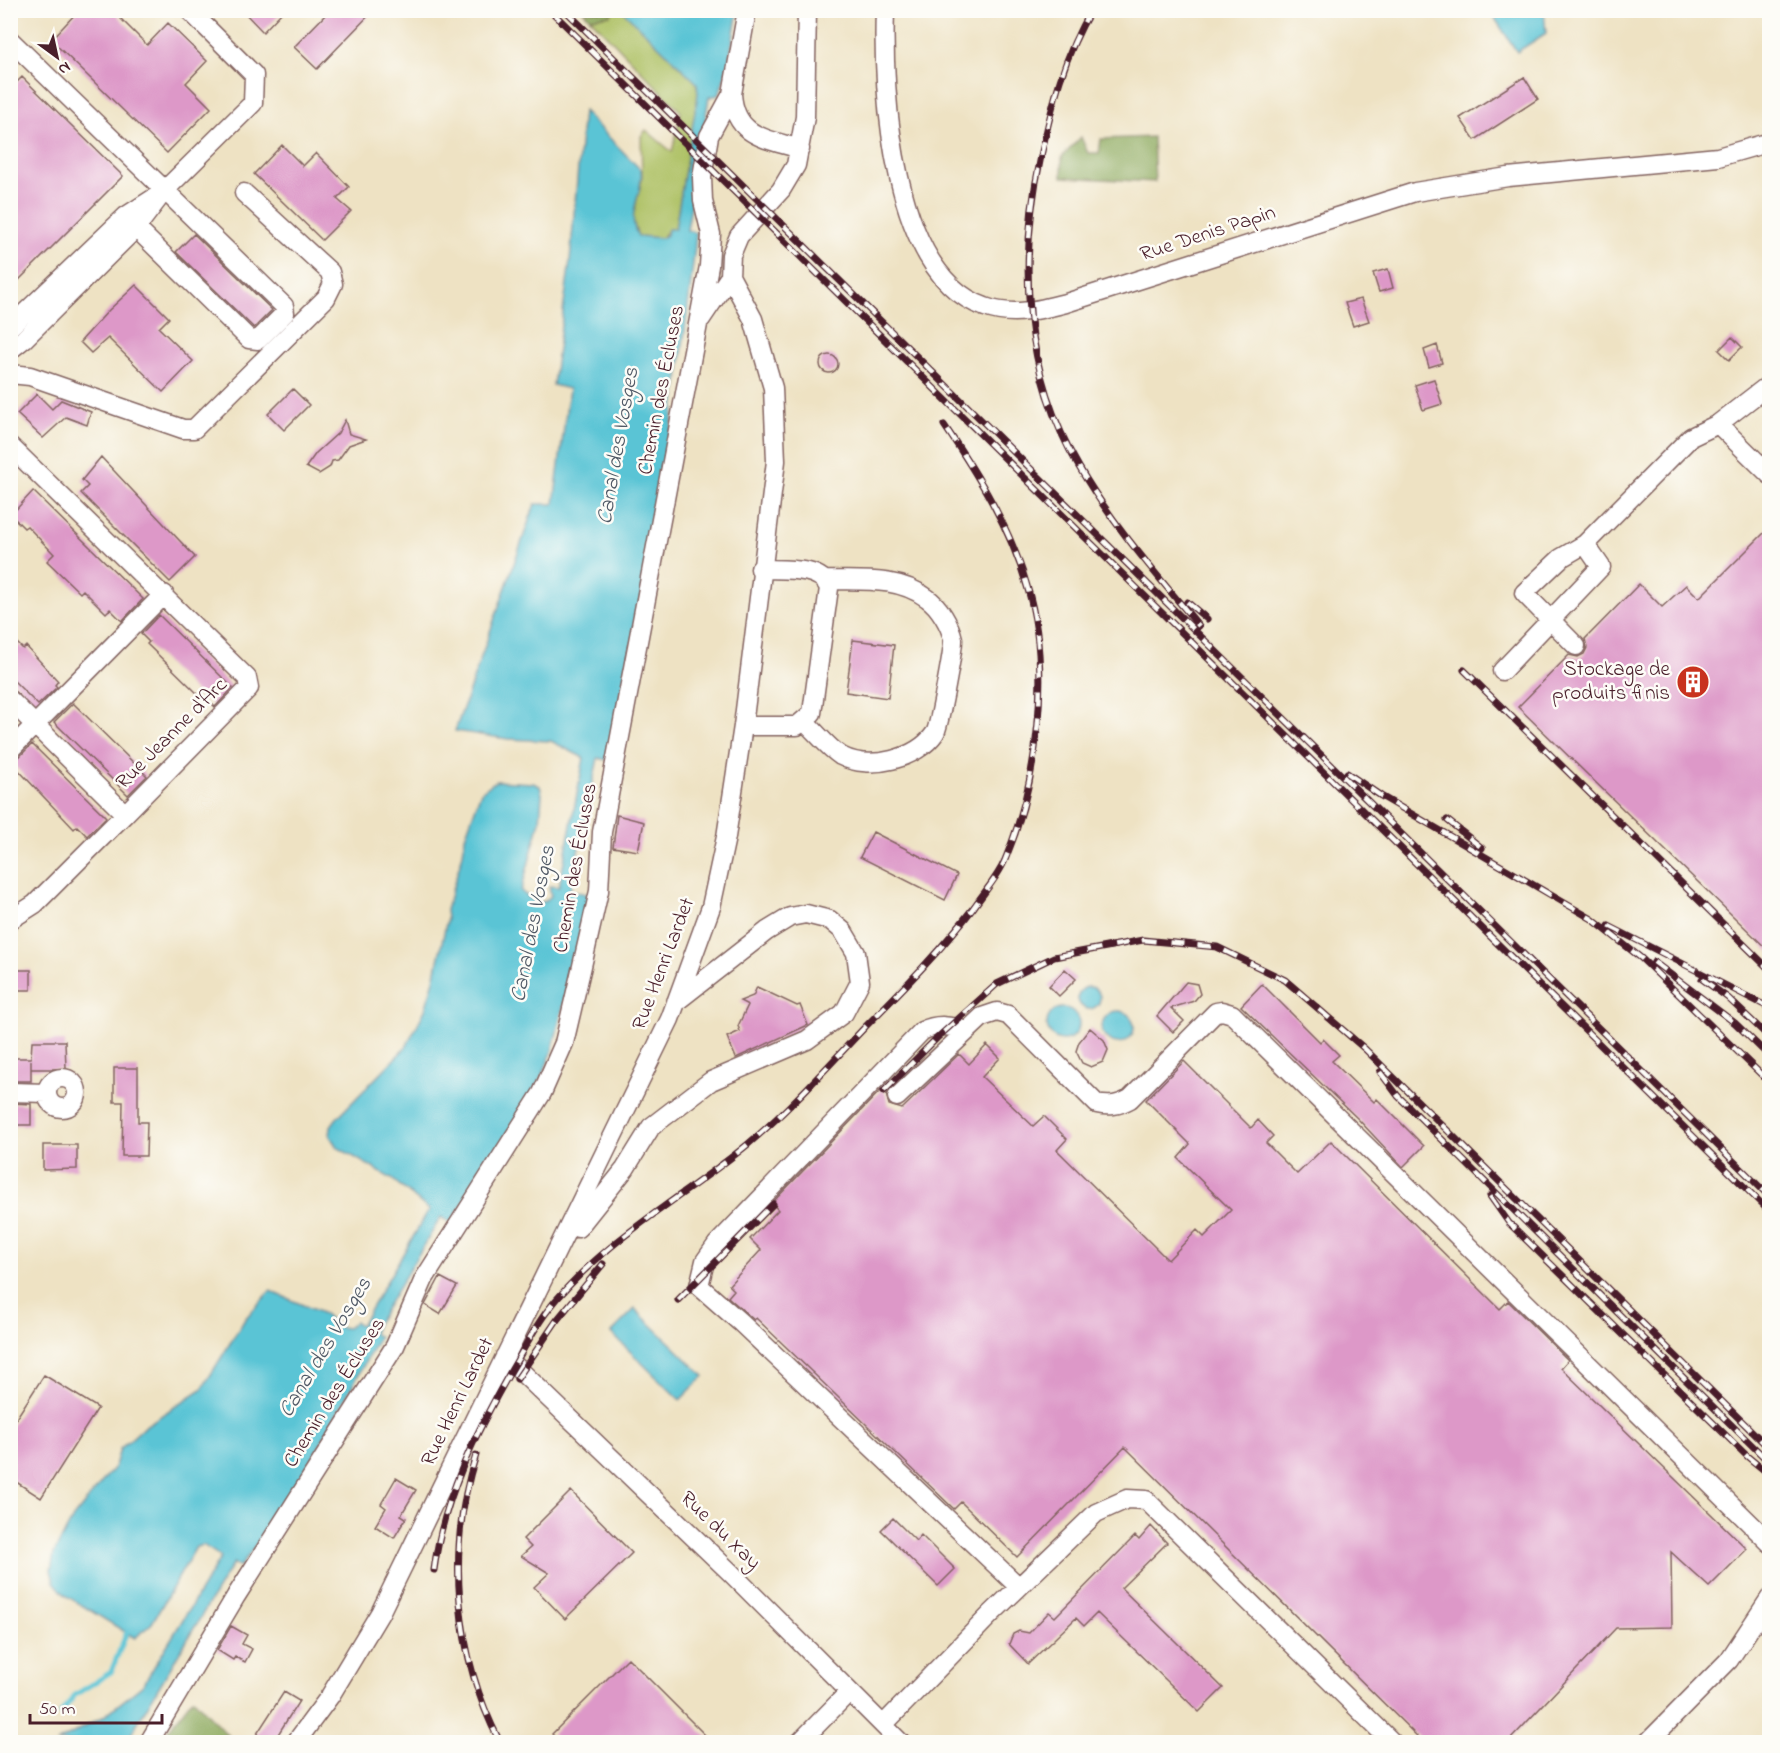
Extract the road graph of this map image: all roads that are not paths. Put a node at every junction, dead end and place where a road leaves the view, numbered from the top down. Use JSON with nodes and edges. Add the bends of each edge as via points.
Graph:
{"nodes":[{"id":1,"x":189,"y":10,"type":"edge"},
{"id":2,"x":747,"y":10,"type":"edge"},
{"id":3,"x":807,"y":10,"type":"edge"},
{"id":4,"x":885,"y":10,"type":"edge"},
{"id":5,"x":10,"y":40,"type":"edge"},
{"id":6,"x":732,"y":94,"type":"junction"},
{"id":7,"x":1770,"y":142,"type":"edge"},
{"id":8,"x":800,"y":149,"type":"junction"},
{"id":9,"x":165,"y":190,"type":"junction"},
{"id":10,"x":244,"y":194,"type":"dead end"},
{"id":11,"x":136,"y":228,"type":"junction"},
{"id":12,"x":730,"y":276,"type":"junction"},
{"id":13,"x":696,"y":326,"type":"junction"},
{"id":14,"x":10,"y":327,"type":"edge"},
{"id":15,"x":10,"y":350,"type":"edge"},
{"id":16,"x":10,"y":374,"type":"edge"},
{"id":17,"x":1770,"y":384,"type":"edge"},
{"id":18,"x":1718,"y":424,"type":"junction"},
{"id":19,"x":10,"y":446,"type":"edge"},
{"id":20,"x":1770,"y":475,"type":"edge"},
{"id":21,"x":1585,"y":544,"type":"junction"},
{"id":22,"x":760,"y":569,"type":"junction"},
{"id":23,"x":826,"y":580,"type":"junction"},
{"id":24,"x":164,"y":594,"type":"junction"},
{"id":25,"x":1550,"y":620,"type":"junction"},
{"id":26,"x":1576,"y":646,"type":"dead end"},
{"id":27,"x":1502,"y":671,"type":"dead end"},
{"id":28,"x":10,"y":700,"type":"edge"},
{"id":29,"x":805,"y":722,"type":"junction"},
{"id":30,"x":36,"y":725,"type":"junction"},
{"id":31,"x":743,"y":726,"type":"junction"},
{"id":32,"x":10,"y":750,"type":"edge"},
{"id":33,"x":125,"y":813,"type":"junction"},
{"id":34,"x":10,"y":920,"type":"edge"},
{"id":35,"x":676,"y":1003,"type":"junction"},
{"id":36,"x":967,"y":1031,"type":"junction"},
{"id":37,"x":10,"y":1092,"type":"edge"},
{"id":38,"x":47,"y":1093,"type":"dead end"},
{"id":39,"x":897,"y":1097,"type":"dead end"},
{"id":40,"x":558,"y":1253,"type":"junction"},
{"id":41,"x":505,"y":1356,"type":"junction"},
{"id":42,"x":1770,"y":1543,"type":"edge"},
{"id":43,"x":1019,"y":1587,"type":"junction"},
{"id":44,"x":1770,"y":1598,"type":"edge"},
{"id":45,"x":849,"y":1692,"type":"junction"},
{"id":46,"x":883,"y":1725,"type":"junction"},
{"id":47,"x":149,"y":1743,"type":"edge"},
{"id":48,"x":296,"y":1743,"type":"edge"},
{"id":49,"x":800,"y":1743,"type":"edge"},
{"id":50,"x":900,"y":1743,"type":"edge"},
{"id":51,"x":1392,"y":1743,"type":"edge"},
{"id":52,"x":1648,"y":1743,"type":"edge"}],
"edges":[{"from":1,"to":9,"type":"street","via":[[254,75],[253,103]]},
{"from":2,"to":6,"type":"street","name":"Chemin des Écluses"},
{"from":3,"to":8,"type":"street"},
{"from":4,"to":7,"type":"street","name":"Rue Denis Papin","via":[[883,57],[889,109],[910,221],[929,258],[954,290],[985,308],[1008,312],[1066,303],[1415,192],[1508,177],[1718,158]]},
{"from":5,"to":9,"type":"street"},
{"from":6,"to":8,"type":"street","via":[[737,120],[751,133]]},
{"from":6,"to":13,"type":"street","name":"Chemin des Écluses","via":[[709,136],[702,177],[711,234],[709,266]]},
{"from":8,"to":12,"type":"street","via":[[782,190],[739,236],[731,255]]},
{"from":9,"to":11,"type":"street"},
{"from":9,"to":11,"type":"street","via":[[284,306],[285,313],[258,340],[249,339]]},
{"from":9,"to":14,"type":"street","via":[[126,216]]},
{"from":10,"to":16,"type":"street","via":[[330,272],[333,284],[326,298],[194,429],[183,429],[30,376]]},
{"from":11,"to":15,"type":"street"},
{"from":12,"to":13,"type":"street"},
{"from":12,"to":22,"type":"street","name":"Rue Henri Lardet","via":[[753,319],[773,388],[776,461]]},
{"from":13,"to":47,"type":"street","name":"Chemin des Écluses","via":[[602,832],[599,891],[564,1043],[542,1094],[424,1279],[395,1346],[236,1596]]},
{"from":17,"to":18,"type":"street"},
{"from":18,"to":20,"type":"street"},
{"from":18,"to":21,"type":"street","via":[[1691,437]]},
{"from":19,"to":24,"type":"street","name":"Rue Jeanne d'Arc"},
{"from":21,"to":25,"type":"street","via":[[1601,567]]},
{"from":21,"to":25,"type":"street","via":[[1561,558],[1524,593]]},
{"from":22,"to":23,"type":"street","via":[[818,574]]},
{"from":22,"to":31,"type":"street","name":"Rue Henri Lardet"},
{"from":23,"to":29,"type":"street","via":[[829,588],[812,713]]},
{"from":23,"to":29,"type":"street","via":[[897,582],[928,598],[948,622],[954,642],[937,730],[925,745],[907,755],[873,764],[852,761],[839,755]]},
{"from":24,"to":30,"type":"street"},
{"from":24,"to":33,"type":"street","name":"Rue Jeanne d'Arc","via":[[247,678],[249,688]]},
{"from":25,"to":26,"type":"street"},
{"from":25,"to":27,"type":"street"},
{"from":28,"to":30,"type":"street","name":"Rue Jeanne d'Arc"},
{"from":29,"to":31,"type":"street","via":[[797,726]]},
{"from":30,"to":32,"type":"street"},
{"from":30,"to":33,"type":"street","name":"Rue Jeanne d'Arc"},
{"from":31,"to":35,"type":"street","name":"Rue Henri Lardet","via":[[711,907]]},
{"from":33,"to":34,"type":"street","via":[[35,904]]},
{"from":35,"to":40,"type":"street","name":"Rue Henri Lardet"},
{"from":35,"to":40,"type":"street","via":[[790,917],[806,914],[830,920],[843,931],[856,953],[860,982],[844,1013],[807,1040],[711,1081],[651,1127],[625,1169]]},
{"from":36,"to":39,"type":"street"},
{"from":36,"to":42,"type":"street","via":[[988,1013],[1008,1015],[1097,1104],[1107,1106],[1130,1099],[1215,1012],[1232,1014]]},
{"from":36,"to":43,"type":"street","via":[[950,1026],[922,1031],[717,1244],[705,1261],[699,1286]]},
{"from":37,"to":38,"type":"street"},
{"from":40,"to":41,"type":"street","name":"Rue Henri Lardet"},
{"from":41,"to":45,"type":"street","name":"Rue du Xay"},
{"from":41,"to":48,"type":"street","name":"Rue Henri Lardet","via":[[380,1613],[330,1696]]},
{"from":43,"to":46,"type":"street"},
{"from":43,"to":51,"type":"street","via":[[1096,1513],[1127,1499],[1146,1500]]},
{"from":44,"to":52,"type":"street","via":[[1729,1660]]},
{"from":45,"to":46,"type":"street","name":"Rue du Xay"},
{"from":45,"to":49,"type":"street"},
{"from":46,"to":50,"type":"street","name":"Rue du Xay"}]}
